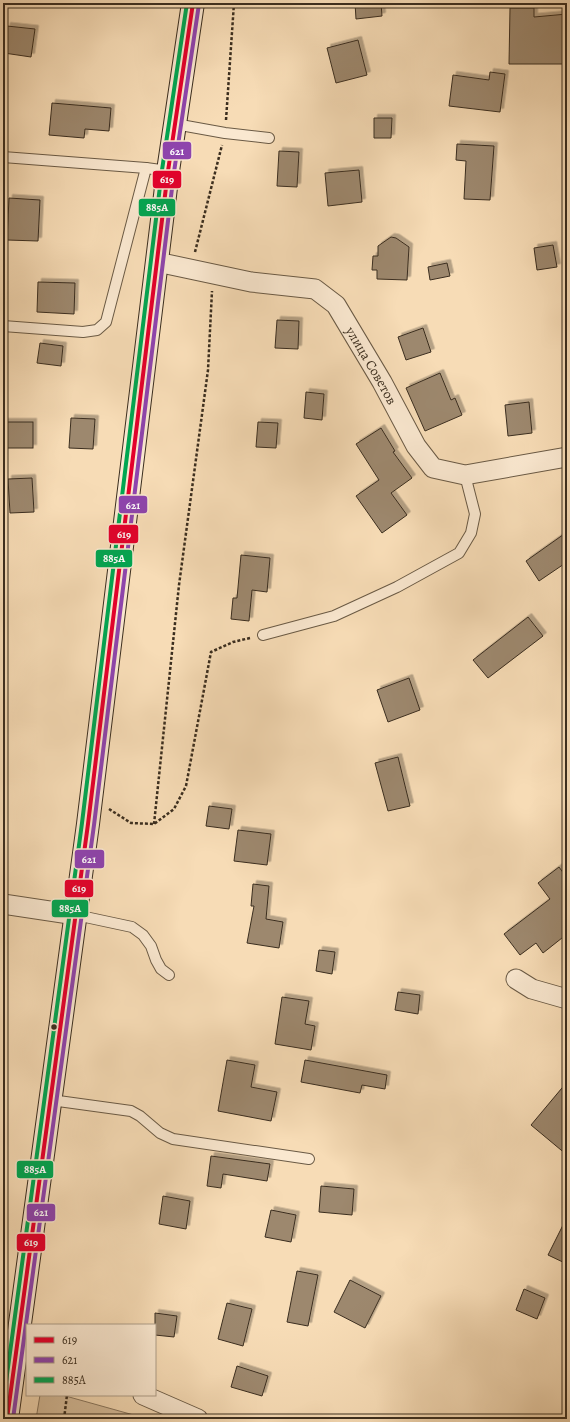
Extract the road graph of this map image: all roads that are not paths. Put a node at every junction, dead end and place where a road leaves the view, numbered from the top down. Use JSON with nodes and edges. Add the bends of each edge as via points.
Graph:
{"nodes":[{"id":1,"x":193,"y":3,"type":"edge"},
{"id":2,"x":175,"y":124,"type":"junction"},
{"id":3,"x":269,"y":138,"type":"dead end"},
{"id":4,"x":3,"y":157,"type":"edge"},
{"id":5,"x":146,"y":168,"type":"junction"},
{"id":6,"x":168,"y":171,"type":"junction"},
{"id":7,"x":157,"y":262,"type":"junction"},
{"id":8,"x":3,"y":326,"type":"edge"},
{"id":9,"x":567,"y":457,"type":"edge"},
{"id":10,"x":465,"y":475,"type":"junction"},
{"id":11,"x":263,"y":635,"type":"road end"},
{"id":12,"x":3,"y":904,"type":"edge"},
{"id":13,"x":76,"y":915,"type":"junction"},
{"id":14,"x":169,"y":975,"type":"dead end"},
{"id":15,"x":516,"y":979,"type":"dead end"},
{"id":16,"x":567,"y":998,"type":"edge"},
{"id":17,"x":50,"y":1100,"type":"junction"},
{"id":18,"x":309,"y":1159,"type":"dead end"},
{"id":19,"x":22,"y":1347,"type":"edge"},
{"id":20,"x":145,"y":1396,"type":"edge"},
{"id":21,"x":7,"y":1419,"type":"edge"},
{"id":22,"x":198,"y":1419,"type":"edge"}],
"edges":[{"from":1,"to":2,"type":"main road"},
{"from":2,"to":3,"type":"lane"},
{"from":2,"to":6,"type":"main road"},
{"from":4,"to":5,"type":"lane"},
{"from":5,"to":6,"type":"lane"},
{"from":5,"to":8,"type":"lane","via":[[106,322],[97,330],[83,332]]},
{"from":6,"to":7,"type":"main road"},
{"from":7,"to":10,"type":"street","name":"улица Советов","via":[[251,282],[315,290],[336,305],[382,382],[416,446],[433,468]]},
{"from":7,"to":13,"type":"main road"},
{"from":9,"to":10,"type":"street","name":"улица Советов"},
{"from":10,"to":11,"type":"lane","via":[[475,514],[471,533],[459,552],[397,587],[334,616]]},
{"from":12,"to":13,"type":"street"},
{"from":13,"to":14,"type":"lane","via":[[132,927],[143,935],[161,968]]},
{"from":13,"to":17,"type":"main road"},
{"from":15,"to":16,"type":"street","via":[[532,989]]},
{"from":17,"to":18,"type":"lane","via":[[131,1111],[160,1133],[173,1139]]},
{"from":17,"to":19,"type":"main road"},
{"from":19,"to":21,"type":"main road"},
{"from":20,"to":22,"type":"street"}]}
